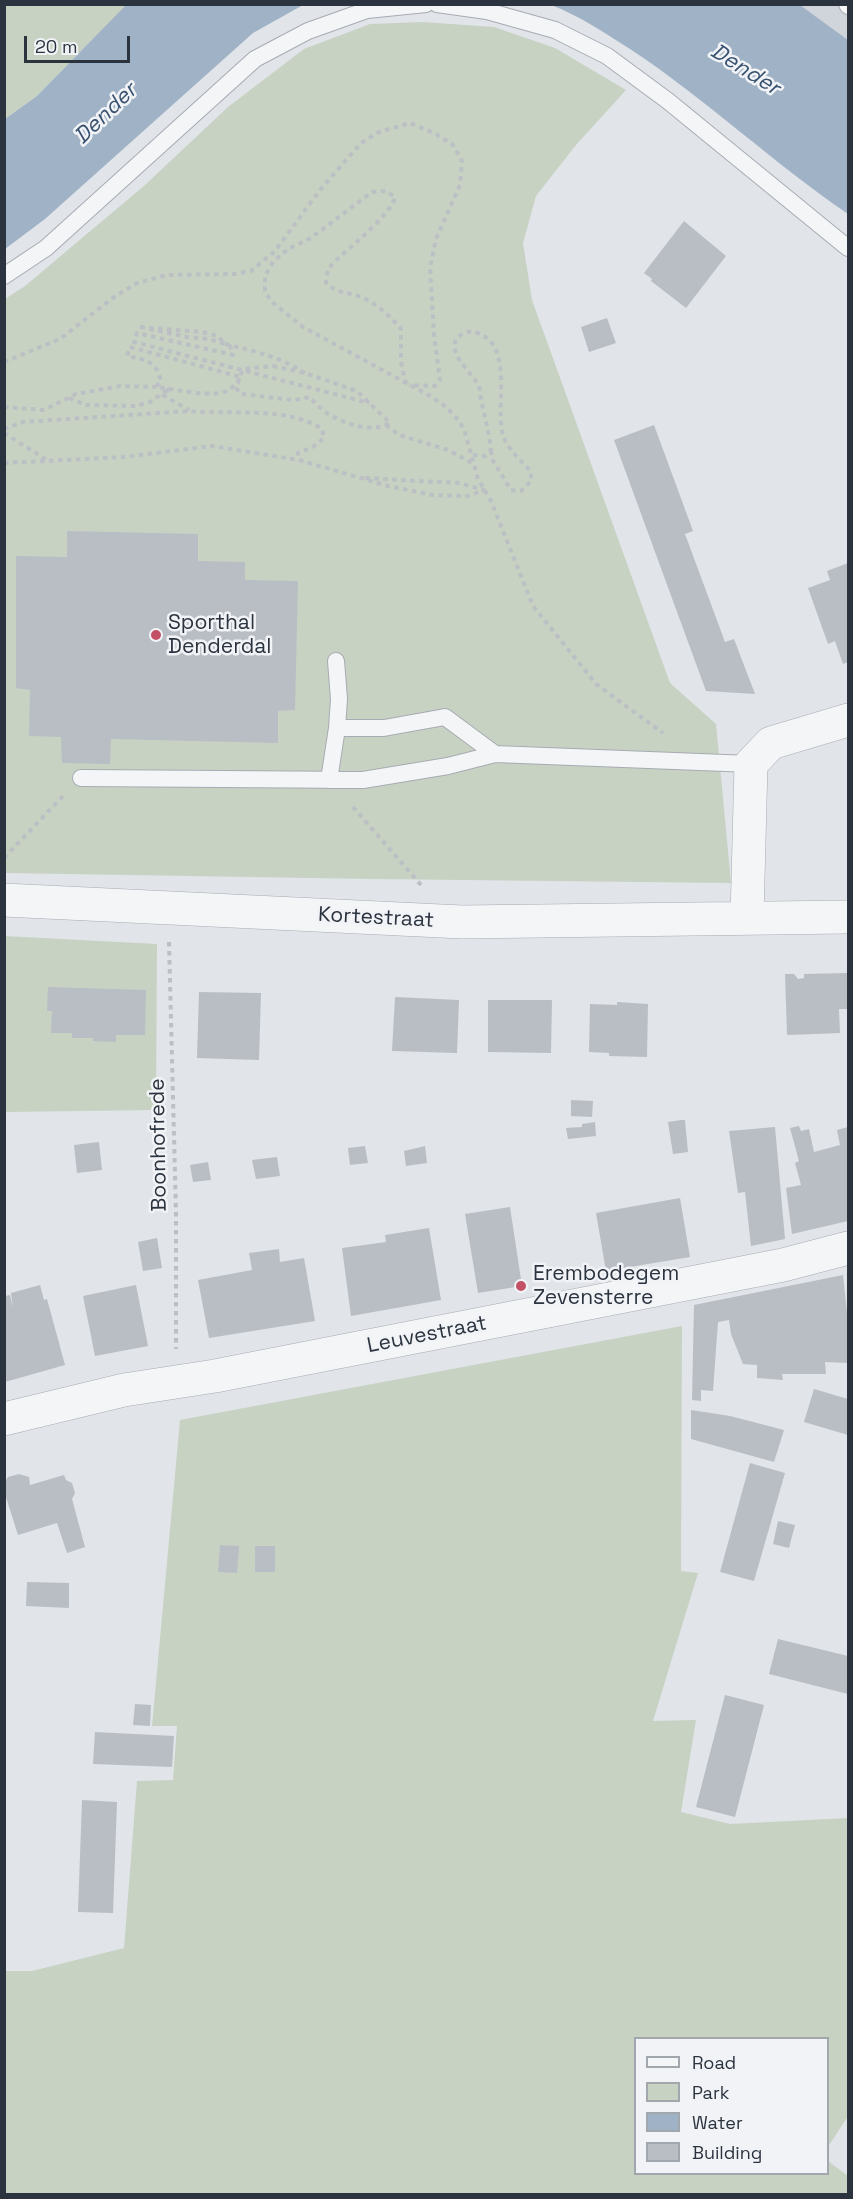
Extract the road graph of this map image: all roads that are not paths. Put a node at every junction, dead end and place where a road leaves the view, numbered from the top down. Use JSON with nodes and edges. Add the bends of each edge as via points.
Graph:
{"nodes":[{"id":1,"x":426,"y":4,"type":"edge"},
{"id":2,"x":437,"y":4,"type":"edge"},
{"id":3,"x":849,"y":248,"type":"edge"},
{"id":4,"x":4,"y":276,"type":"edge"},
{"id":5,"x":336,"y":661,"type":"dead end"},
{"id":6,"x":849,"y":720,"type":"edge"},
{"id":7,"x":337,"y":729,"type":"junction"},
{"id":8,"x":495,"y":754,"type":"junction"},
{"id":9,"x":751,"y":764,"type":"junction"},
{"id":10,"x":81,"y":778,"type":"road end"},
{"id":11,"x":329,"y":780,"type":"junction"},
{"id":12,"x":4,"y":900,"type":"edge"},
{"id":13,"x":849,"y":917,"type":"edge"},
{"id":14,"x":747,"y":918,"type":"junction"},
{"id":15,"x":849,"y":1248,"type":"edge"},
{"id":16,"x":4,"y":1419,"type":"edge"}],
"edges":[{"from":1,"to":4,"type":"lane","via":[[367,10],[308,31],[255,59],[46,248]]},
{"from":2,"to":3,"type":"lane","via":[[488,11],[555,30],[607,56]]},
{"from":5,"to":7,"type":"lane"},
{"from":6,"to":9,"type":"street","via":[[771,743]]},
{"from":7,"to":8,"type":"lane","via":[[384,728],[445,717]]},
{"from":7,"to":11,"type":"lane"},
{"from":8,"to":9,"type":"lane"},
{"from":8,"to":11,"type":"lane","via":[[363,780]]},
{"from":9,"to":14,"type":"street"},
{"from":10,"to":11,"type":"lane"},
{"from":12,"to":14,"type":"street","name":"Kortestraat","via":[[453,922]]},
{"from":13,"to":14,"type":"street","name":"Kortestraat"},
{"from":15,"to":16,"type":"street","name":"Leuvestraat","via":[[759,1270],[124,1390]]}]}
